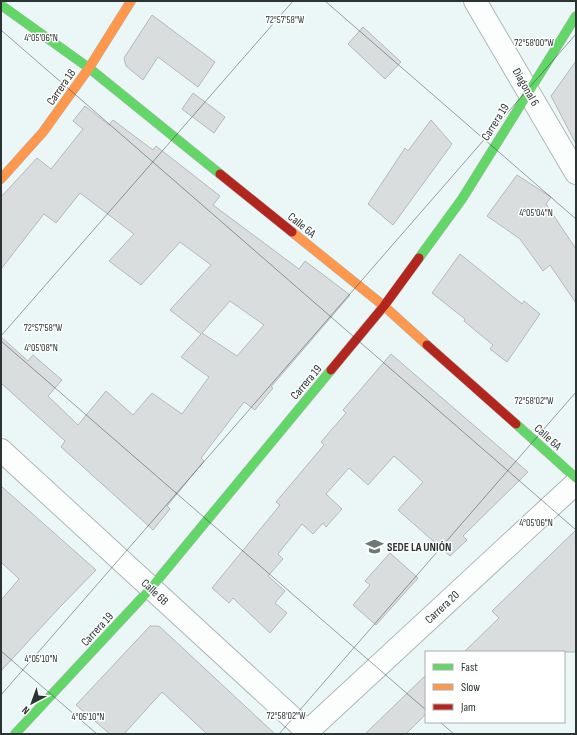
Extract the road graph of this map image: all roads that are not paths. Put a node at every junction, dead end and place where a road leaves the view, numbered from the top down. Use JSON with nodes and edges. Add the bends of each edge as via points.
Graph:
{"nodes":[{"id":1,"x":131,"y":1,"type":"edge"},
{"id":2,"x":475,"y":1,"type":"edge"},
{"id":3,"x":1,"y":5,"type":"edge"},
{"id":4,"x":576,"y":16,"type":"edge"},
{"id":5,"x":89,"y":68,"type":"junction"},
{"id":6,"x":528,"y":92,"type":"junction"},
{"id":7,"x":576,"y":173,"type":"edge"},
{"id":8,"x":1,"y":179,"type":"edge"},
{"id":9,"x":384,"y":306,"type":"junction"},
{"id":10,"x":1,"y":450,"type":"edge"},
{"id":11,"x":576,"y":478,"type":"edge"},
{"id":12,"x":576,"y":482,"type":"edge"},
{"id":13,"x":151,"y":588,"type":"junction"},
{"id":14,"x":308,"y":733,"type":"edge"},
{"id":15,"x":15,"y":734,"type":"edge"}],
"edges":[{"from":1,"to":5,"type":"street","name":"Carrera 18"},
{"from":2,"to":6,"type":"street","name":"Diagonal 6"},
{"from":3,"to":5,"type":"street","name":"Calle 6A"},
{"from":4,"to":6,"type":"street","name":"Carrera 19"},
{"from":5,"to":8,"type":"street","name":"Carrera 18","via":[[43,132]]},
{"from":5,"to":9,"type":"street","name":"Calle 6A"},
{"from":6,"to":7,"type":"street","name":"Diagonal 6"},
{"from":6,"to":9,"type":"street","name":"Carrera 19","via":[[462,199]]},
{"from":9,"to":11,"type":"street","name":"Calle 6A"},
{"from":9,"to":13,"type":"street","name":"Carrera 19"},
{"from":10,"to":13,"type":"street","name":"Calle 6B"},
{"from":12,"to":14,"type":"street","name":"Carrera 20"},
{"from":13,"to":14,"type":"street","name":"Calle 6B"},
{"from":13,"to":15,"type":"street","name":"Carrera 19"}]}
